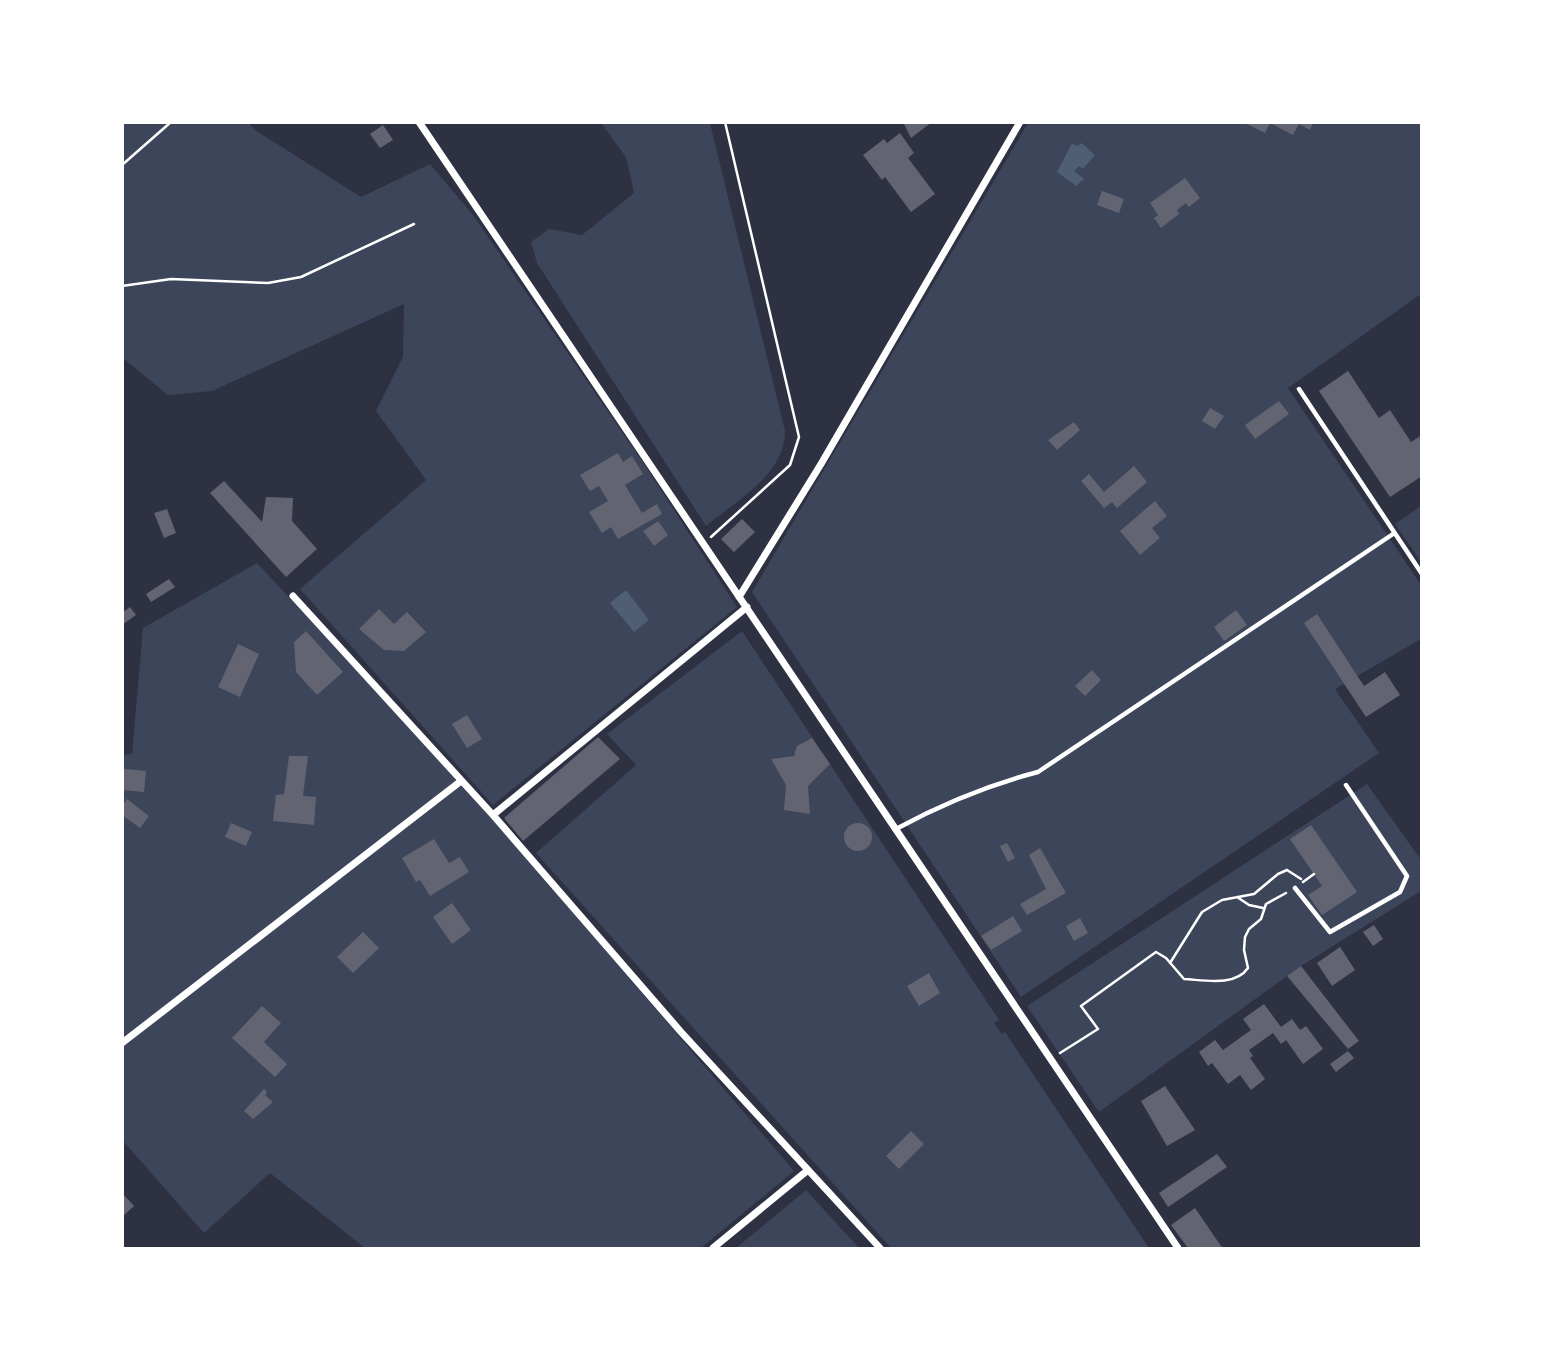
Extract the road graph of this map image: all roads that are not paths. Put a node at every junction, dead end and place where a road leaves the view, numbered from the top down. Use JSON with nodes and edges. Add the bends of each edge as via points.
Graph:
{"nodes":[{"id":1,"x":419,"y":122,"type":"edge"},
{"id":2,"x":1020,"y":122,"type":"edge"},
{"id":3,"x":1299,"y":389,"type":"dead end"},
{"id":4,"x":1393,"y":534,"type":"junction"},
{"id":5,"x":1422,"y":574,"type":"edge"},
{"id":6,"x":293,"y":596,"type":"dead end"},
{"id":7,"x":739,"y":597,"type":"junction"},
{"id":8,"x":747,"y":607,"type":"junction"},
{"id":9,"x":461,"y":781,"type":"junction"},
{"id":10,"x":1346,"y":785,"type":"dead end"},
{"id":11,"x":493,"y":815,"type":"junction"},
{"id":12,"x":896,"y":829,"type":"junction"},
{"id":13,"x":1295,"y":888,"type":"road end"},
{"id":14,"x":122,"y":1043,"type":"edge"},
{"id":15,"x":808,"y":1170,"type":"junction"},
{"id":16,"x":713,"y":1248,"type":"edge"},
{"id":17,"x":880,"y":1248,"type":"edge"},
{"id":18,"x":1178,"y":1248,"type":"edge"}],
"edges":[{"from":1,"to":7,"type":"street"},
{"from":2,"to":7,"type":"street"},
{"from":3,"to":4,"type":"lane"},
{"from":4,"to":5,"type":"lane"},
{"from":4,"to":12,"type":"lane","via":[[1038,772],[956,799]]},
{"from":6,"to":9,"type":"street"},
{"from":7,"to":8,"type":"street"},
{"from":8,"to":11,"type":"street"},
{"from":8,"to":12,"type":"street"},
{"from":9,"to":11,"type":"street"},
{"from":9,"to":14,"type":"street"},
{"from":10,"to":13,"type":"lane","via":[[1407,876],[1400,892],[1330,932]]},
{"from":11,"to":15,"type":"street"},
{"from":12,"to":18,"type":"street"},
{"from":15,"to":16,"type":"street"},
{"from":15,"to":17,"type":"street"}]}
